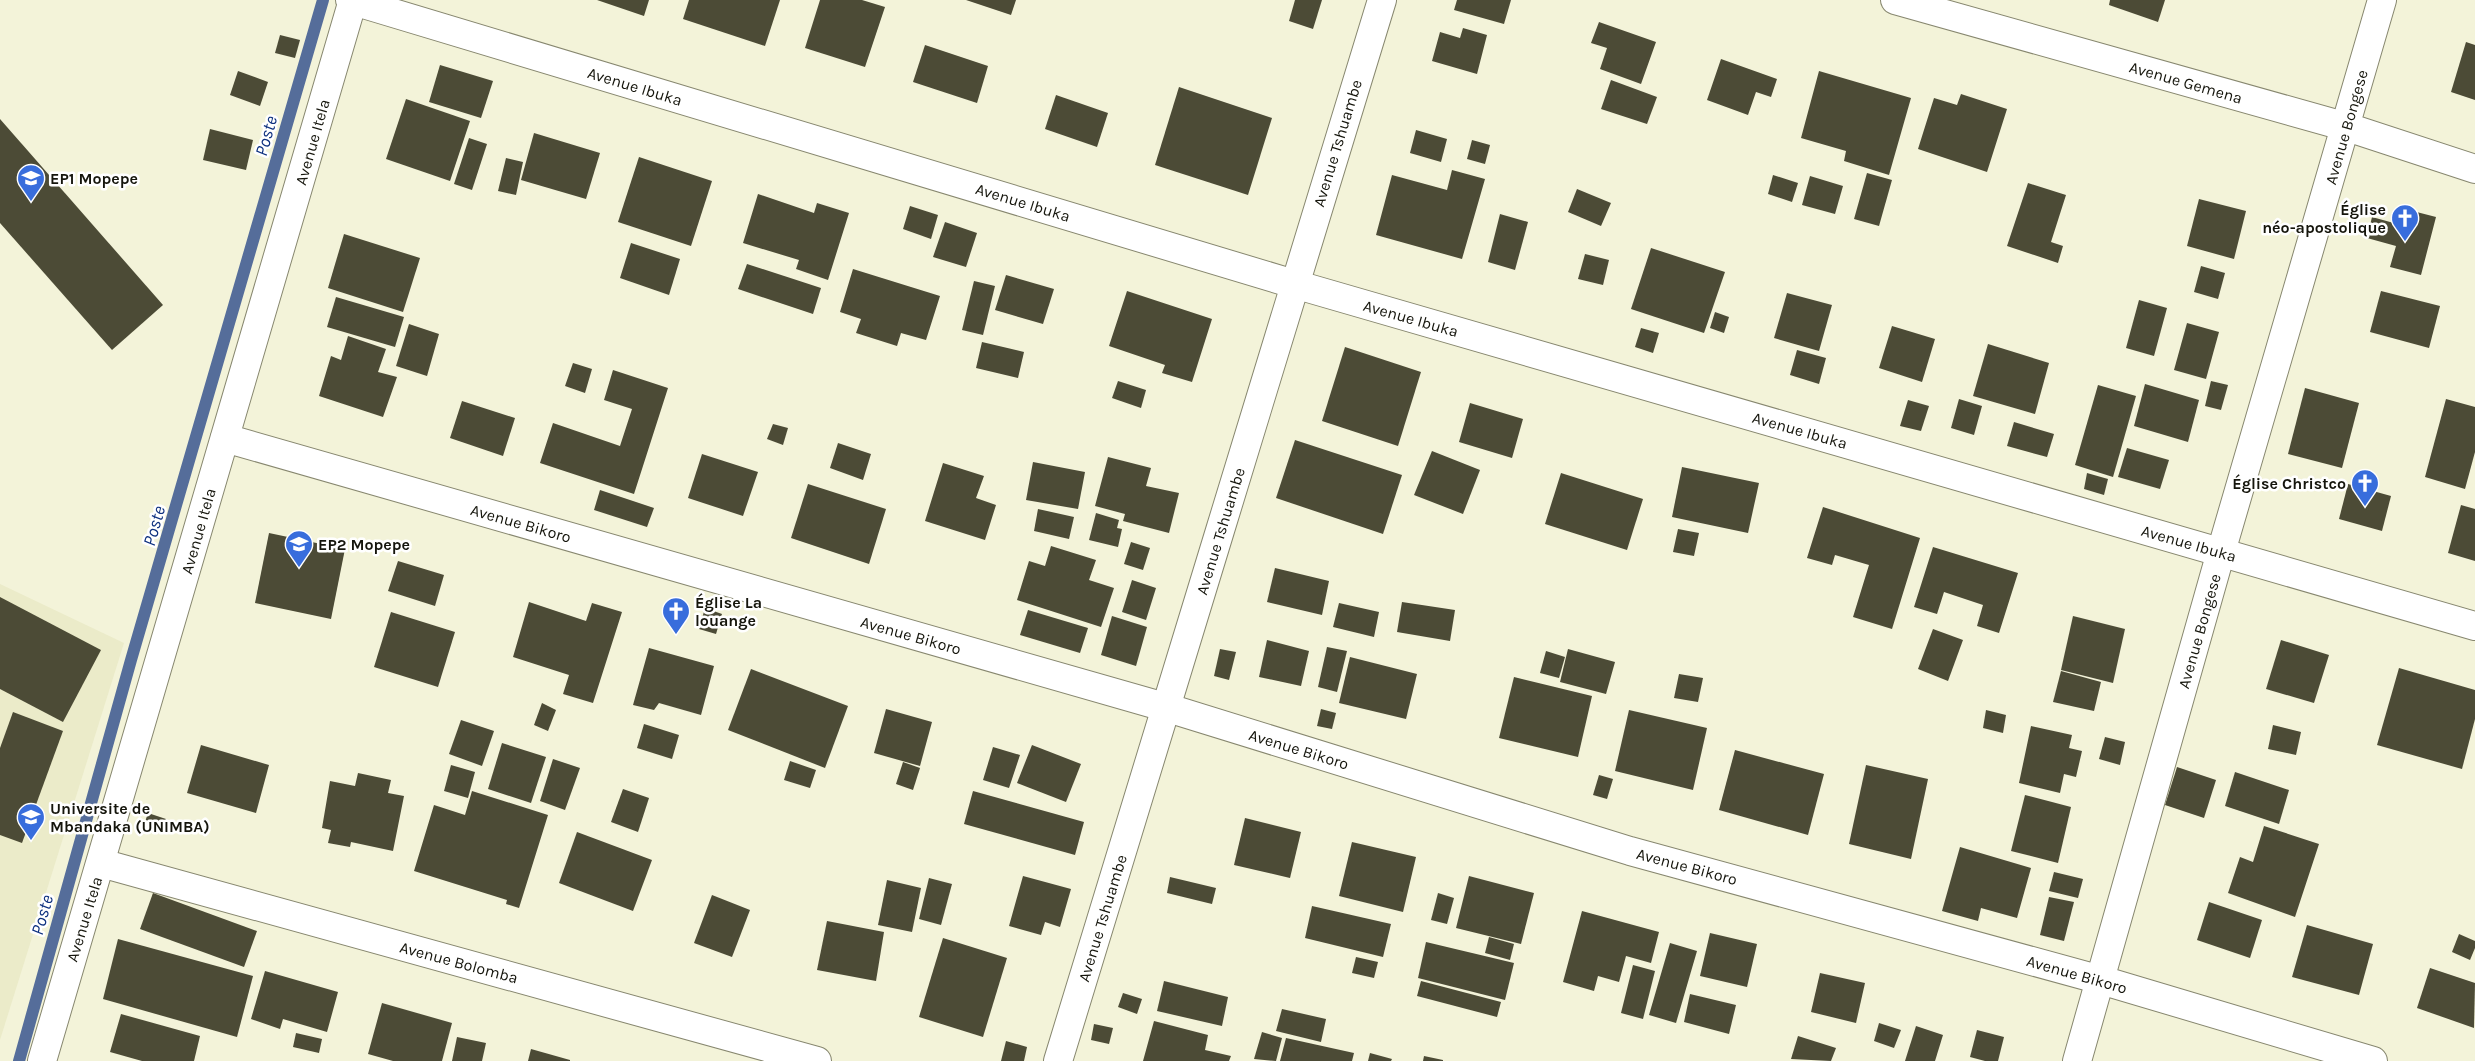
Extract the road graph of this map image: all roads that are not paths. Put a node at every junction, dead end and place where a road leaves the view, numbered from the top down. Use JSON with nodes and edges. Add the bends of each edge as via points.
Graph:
{"nodes":[{"id":1,"x":352,"y":0,"type":"edge"},
{"id":2,"x":1382,"y":0,"type":"edge"},
{"id":3,"x":1895,"y":0,"type":"edge"},
{"id":4,"x":2382,"y":0,"type":"edge"},
{"id":5,"x":2347,"y":127,"type":"junction"},
{"id":6,"x":2475,"y":169,"type":"edge"},
{"id":7,"x":1294,"y":284,"type":"junction"},
{"id":8,"x":225,"y":438,"type":"junction"},
{"id":9,"x":2221,"y":552,"type":"junction"},
{"id":10,"x":2475,"y":626,"type":"edge"},
{"id":11,"x":1168,"y":708,"type":"junction"},
{"id":12,"x":101,"y":863,"type":"junction"},
{"id":13,"x":2101,"y":980,"type":"junction"},
{"id":14,"x":42,"y":1061,"type":"edge"},
{"id":15,"x":817,"y":1061,"type":"edge"},
{"id":16,"x":1058,"y":1061,"type":"edge"},
{"id":17,"x":2077,"y":1061,"type":"edge"},
{"id":18,"x":2373,"y":1061,"type":"edge"}],
"edges":[{"from":1,"to":7,"type":"street","name":"Avenue Ibuka"},
{"from":1,"to":8,"type":"street","name":"Avenue Itela"},
{"from":2,"to":7,"type":"street","name":"Avenue Tshuambe"},
{"from":3,"to":5,"type":"street","name":"Avenue Gemena"},
{"from":4,"to":5,"type":"street","name":"Avenue Bongese"},
{"from":5,"to":6,"type":"street","name":"Avenue Gemena"},
{"from":5,"to":9,"type":"street","name":"Avenue Bongese"},
{"from":7,"to":9,"type":"street","name":"Avenue Ibuka"},
{"from":7,"to":11,"type":"street","name":"Avenue Tshuambe"},
{"from":8,"to":11,"type":"street","name":"Avenue Bikoro"},
{"from":8,"to":12,"type":"street","name":"Avenue Itela"},
{"from":9,"to":10,"type":"street","name":"Avenue Ibuka"},
{"from":9,"to":13,"type":"street","name":"Avenue Bongese"},
{"from":11,"to":13,"type":"street","name":"Avenue Bikoro","via":[[1630,851]]},
{"from":11,"to":16,"type":"street","name":"Avenue Tshuambe"},
{"from":12,"to":14,"type":"street","name":"Avenue Itela"},
{"from":12,"to":15,"type":"street","name":"Avenue Bolomba"},
{"from":13,"to":17,"type":"street","name":"Avenue Bongese"},
{"from":13,"to":18,"type":"street","name":"Avenue Bikoro"}]}
